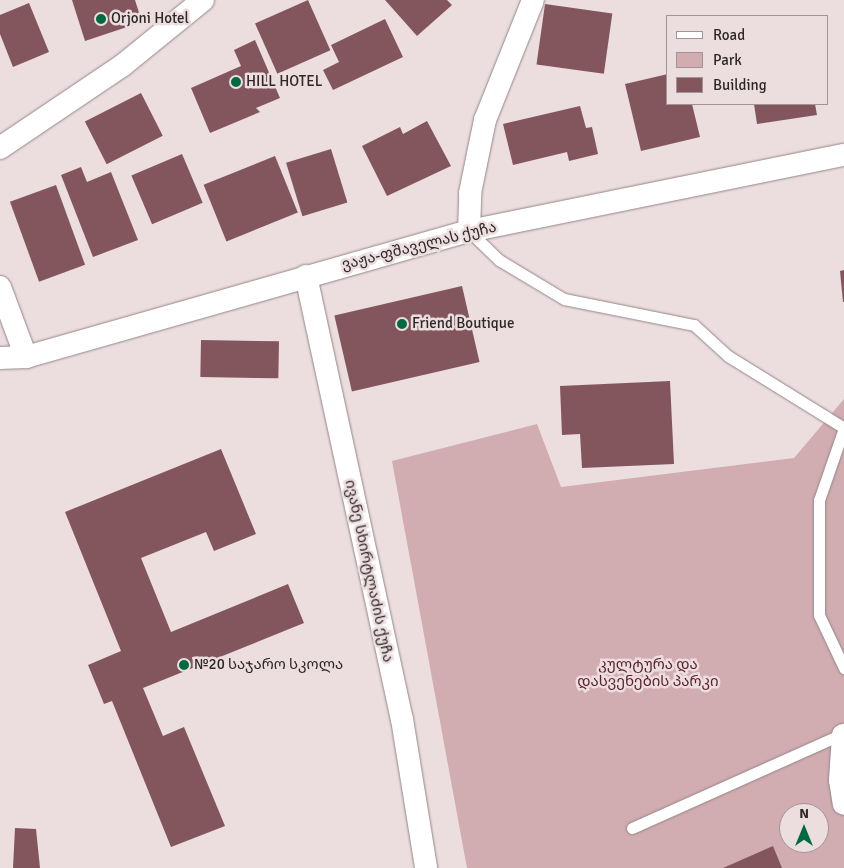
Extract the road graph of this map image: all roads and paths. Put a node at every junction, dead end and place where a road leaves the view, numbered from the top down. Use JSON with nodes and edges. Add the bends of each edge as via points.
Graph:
{"nodes":[{"id":1,"x":203,"y":0,"type":"edge"},
{"id":2,"x":533,"y":0,"type":"edge"},
{"id":3,"x":0,"y":148,"type":"edge"},
{"id":4,"x":844,"y":154,"type":"edge"},
{"id":5,"x":469,"y":231,"type":"junction"},
{"id":6,"x":306,"y":276,"type":"junction"},
{"id":7,"x":0,"y":287,"type":"edge"},
{"id":8,"x":26,"y":357,"type":"junction"},
{"id":9,"x":0,"y":358,"type":"edge"},
{"id":10,"x":844,"y":428,"type":"edge"},
{"id":11,"x":844,"y":668,"type":"edge"},
{"id":12,"x":843,"y":734,"type":"edge"},
{"id":13,"x":844,"y":804,"type":"edge"},
{"id":14,"x":632,"y":828,"type":"dead end"},
{"id":15,"x":426,"y":868,"type":"edge"}],
"edges":[{"from":1,"to":3,"type":"street","via":[[123,65]]},
{"from":2,"to":5,"type":"street","via":[[485,120],[470,193]]},
{"from":4,"to":5,"type":"street","name":"ვაჟა-ფშაველას ქუჩა"},
{"from":5,"to":6,"type":"street","name":"ვაჟა-ფშაველას ქუჩა"},
{"from":5,"to":10,"type":"lane","via":[[498,260],[564,299],[694,325],[728,356]]},
{"from":6,"to":8,"type":"street","name":"ვაჟა-ფშაველას ქუჩა"},
{"from":6,"to":15,"type":"street","name":"ივანე სხირტლაძის ქუჩა","via":[[402,719]]},
{"from":7,"to":8,"type":"street"},
{"from":8,"to":9,"type":"street","name":"ვაჟა-ფშაველას ქუჩა"},
{"from":10,"to":11,"type":"lane","via":[[819,500],[819,615]]},
{"from":12,"to":13,"type":"street","via":[[840,780]]},
{"from":12,"to":14,"type":"lane"}]}
